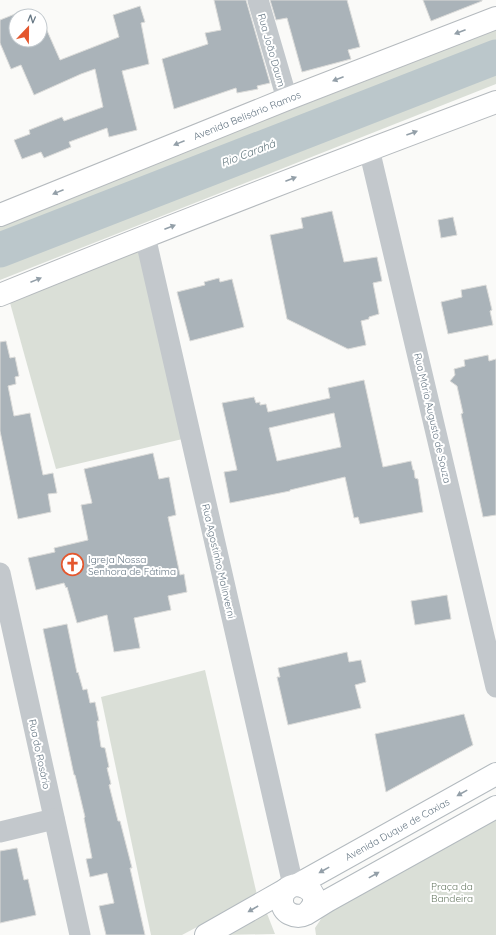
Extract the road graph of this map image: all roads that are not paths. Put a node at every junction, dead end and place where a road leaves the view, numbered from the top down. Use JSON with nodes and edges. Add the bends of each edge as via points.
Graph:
{"nodes":[{"id":1,"x":258,"y":0,"type":"edge"},
{"id":2,"x":496,"y":18,"type":"edge"},
{"id":3,"x":287,"y":99,"type":"junction"},
{"id":4,"x":496,"y":102,"type":"edge"},
{"id":5,"x":369,"y":149,"type":"junction"},
{"id":6,"x":0,"y":215,"type":"edge"},
{"id":7,"x":145,"y":236,"type":"junction"},
{"id":8,"x":0,"y":295,"type":"edge"},
{"id":9,"x":0,"y":573,"type":"edge"},
{"id":10,"x":496,"y":687,"type":"edge"},
{"id":11,"x":496,"y":774,"type":"edge"},
{"id":12,"x":496,"y":807,"type":"edge"},
{"id":13,"x":54,"y":819,"type":"junction"},
{"id":14,"x":0,"y":832,"type":"edge"},
{"id":15,"x":292,"y":886,"type":"junction"},
{"id":16,"x":302,"y":922,"type":"edge"},
{"id":17,"x":80,"y":935,"type":"edge"},
{"id":18,"x":206,"y":935,"type":"edge"}],
"edges":[{"from":1,"to":3,"type":"street","name":"Rua João Daum"},
{"from":2,"to":3,"type":"main road","name":"Avenida Belisário Ramos","one_way":true},
{"from":3,"to":6,"type":"main road","name":"Avenida Belisário Ramos","one_way":true},
{"from":5,"to":4,"type":"main road","one_way":true},
{"from":7,"to":5,"type":"main road","one_way":true},
{"from":5,"to":10,"type":"street","name":"Rua Mário Augusto de Souza"},
{"from":8,"to":7,"type":"main road","one_way":true},
{"from":7,"to":15,"type":"street","name":"Rua Agostinho Malinverni"},
{"from":9,"to":13,"type":"street","name":"Rua do Rosário"},
{"from":11,"to":15,"type":"main road","name":"Avenida Duque de Caxias","one_way":true},
{"from":16,"to":12,"type":"main road","one_way":true,"via":[[334,897]]},
{"from":13,"to":14,"type":"street"},
{"from":13,"to":17,"type":"street","name":"Rua do Rosário"},
{"from":15,"to":16,"type":"main road","via":[[282,899],[288,913]]},
{"from":15,"to":18,"type":"main road","name":"Avenida Duque de Caxias","one_way":true}]}
